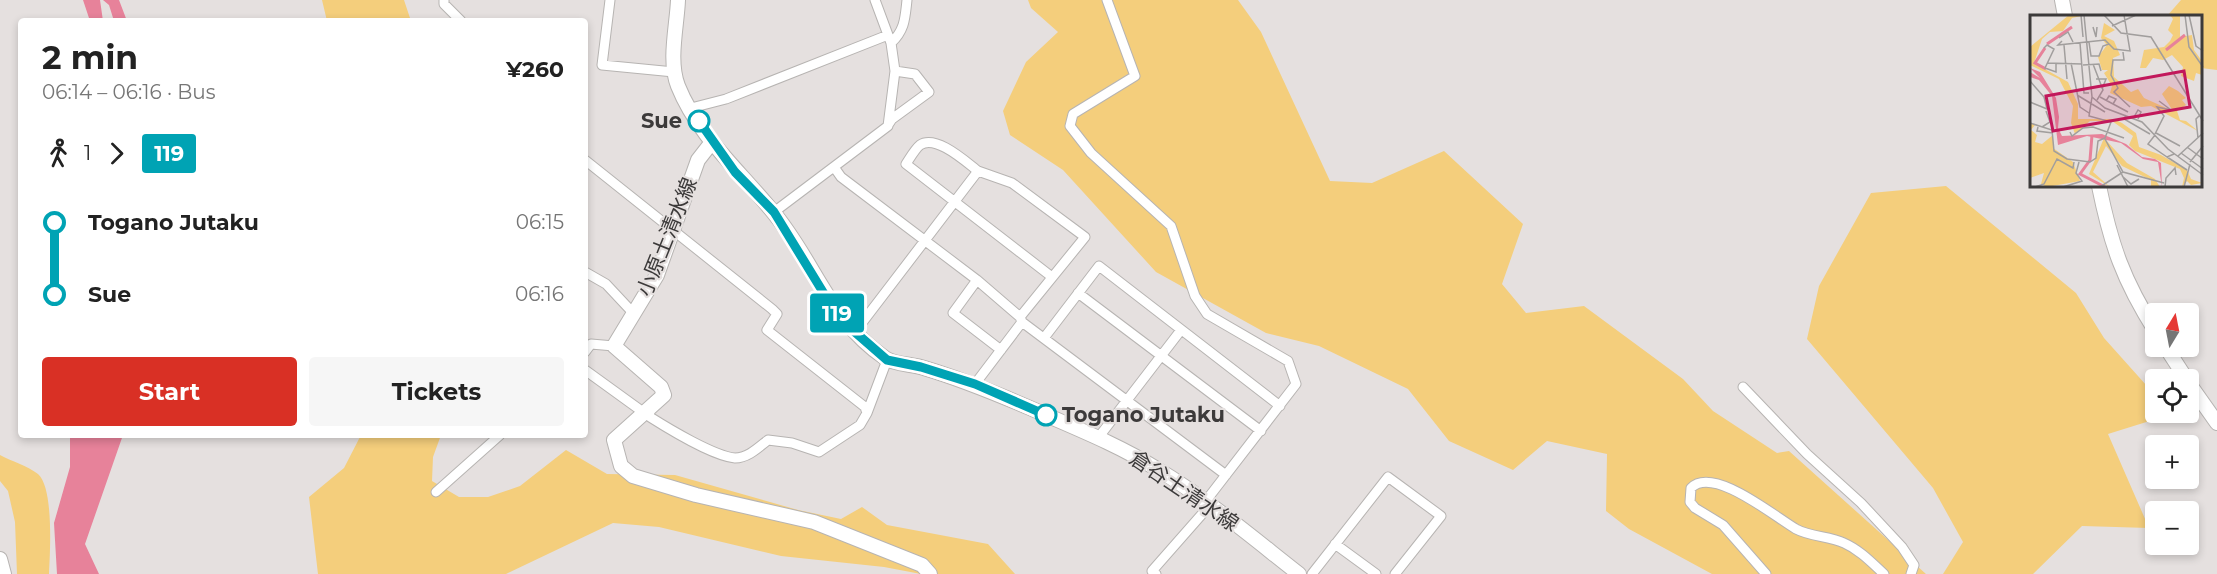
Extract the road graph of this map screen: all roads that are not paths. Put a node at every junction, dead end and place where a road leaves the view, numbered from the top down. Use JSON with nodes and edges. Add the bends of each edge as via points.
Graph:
{"nodes":[{"id":1,"x":444,"y":0,"type":"edge"},
{"id":2,"x":610,"y":0,"type":"edge"},
{"id":3,"x":678,"y":0,"type":"edge"},
{"id":4,"x":874,"y":0,"type":"edge"},
{"id":5,"x":907,"y":0,"type":"edge"},
{"id":6,"x":1107,"y":0,"type":"edge"},
{"id":7,"x":2062,"y":0,"type":"edge"},
{"id":8,"x":2065,"y":15,"type":"edge"},
{"id":9,"x":458,"y":18,"type":"edge"},
{"id":10,"x":889,"y":39,"type":"junction"},
{"id":11,"x":895,"y":71,"type":"junction"},
{"id":12,"x":674,"y":72,"type":"junction"},
{"id":13,"x":691,"y":108,"type":"junction"},
{"id":14,"x":888,"y":126,"type":"junction"},
{"id":15,"x":712,"y":142,"type":"junction"},
{"id":16,"x":588,"y":162,"type":"edge"},
{"id":17,"x":834,"y":167,"type":"junction"},
{"id":18,"x":978,"y":171,"type":"junction"},
{"id":19,"x":2099,"y":188,"type":"edge"},
{"id":20,"x":954,"y":201,"type":"junction"},
{"id":21,"x":774,"y":212,"type":"junction"},
{"id":22,"x":673,"y":229,"type":"junction"},
{"id":23,"x":924,"y":240,"type":"junction"},
{"id":24,"x":588,"y":274,"type":"edge"},
{"id":25,"x":1052,"y":277,"type":"junction"},
{"id":26,"x":977,"y":280,"type":"junction"},
{"id":27,"x":1078,"y":293,"type":"junction"},
{"id":28,"x":2145,"y":313,"type":"edge"},
{"id":29,"x":635,"y":315,"type":"junction"},
{"id":30,"x":1021,"y":320,"type":"junction"},
{"id":31,"x":1181,"y":330,"type":"junction"},
{"id":32,"x":855,"y":332,"type":"junction"},
{"id":33,"x":1044,"y":338,"type":"junction"},
{"id":34,"x":614,"y":346,"type":"junction"},
{"id":35,"x":588,"y":348,"type":"edge"},
{"id":36,"x":1001,"y":350,"type":"junction"},
{"id":37,"x":1162,"y":356,"type":"junction"},
{"id":38,"x":887,"y":360,"type":"junction"},
{"id":39,"x":588,"y":372,"type":"edge"},
{"id":40,"x":975,"y":384,"type":"junction"},
{"id":41,"x":1743,"y":387,"type":"dead end"},
{"id":42,"x":2199,"y":397,"type":"edge"},
{"id":43,"x":1127,"y":400,"type":"junction"},
{"id":44,"x":1280,"y":406,"type":"junction"},
{"id":45,"x":646,"y":410,"type":"junction"},
{"id":46,"x":867,"y":413,"type":"junction"},
{"id":47,"x":2217,"y":423,"type":"edge"},
{"id":48,"x":1260,"y":431,"type":"junction"},
{"id":49,"x":497,"y":438,"type":"edge"},
{"id":50,"x":1098,"y":438,"type":"junction"},
{"id":51,"x":1226,"y":475,"type":"junction"},
{"id":52,"x":436,"y":492,"type":"dead end"},
{"id":53,"x":1207,"y":504,"type":"junction"},
{"id":54,"x":1335,"y":544,"type":"junction"},
{"id":55,"x":0,"y":559,"type":"edge"},
{"id":56,"x":4,"y":574,"type":"edge"},
{"id":57,"x":930,"y":574,"type":"edge"},
{"id":58,"x":1156,"y":574,"type":"edge"},
{"id":59,"x":1299,"y":574,"type":"edge"},
{"id":60,"x":1312,"y":574,"type":"edge"},
{"id":61,"x":1376,"y":574,"type":"edge"},
{"id":62,"x":1395,"y":574,"type":"edge"},
{"id":63,"x":1766,"y":574,"type":"edge"},
{"id":64,"x":1884,"y":574,"type":"edge"},
{"id":65,"x":1911,"y":574,"type":"edge"}],
"edges":[{"from":1,"to":9,"type":"street"},
{"from":2,"to":12,"type":"street","via":[[602,65]]},
{"from":3,"to":12,"type":"main road"},
{"from":4,"to":10,"type":"street"},
{"from":5,"to":10,"type":"street","via":[[900,34]]},
{"from":6,"to":44,"type":"street","via":[[1136,76],[1073,114],[1070,126],[1091,153],[1171,226],[1195,296],[1207,314],[1288,361],[1296,384]]},
{"from":7,"to":8,"type":"main road"},
{"from":10,"to":11,"type":"street"},
{"from":10,"to":13,"type":"street","via":[[726,99]]},
{"from":11,"to":14,"type":"street"},
{"from":11,"to":14,"type":"street","via":[[915,74],[929,92]]},
{"from":12,"to":13,"type":"main road"},
{"from":13,"to":15,"type":"main road"},
{"from":14,"to":17,"type":"street"},
{"from":15,"to":21,"type":"main road","name":"倉谷土清水線"},
{"from":15,"to":22,"type":"main road","name":"小原土清水線","via":[[698,160]]},
{"from":16,"to":22,"type":"street"},
{"from":17,"to":21,"type":"street"},
{"from":17,"to":23,"type":"street","via":[[841,177]]},
{"from":18,"to":20,"type":"street"},
{"from":18,"to":20,"type":"street","via":[[952,151],[932,142],[920,144],[906,164]]},
{"from":18,"to":25,"type":"street","via":[[1012,183],[1085,237]]},
{"from":19,"to":28,"type":"main road","via":[[2112,247]]},
{"from":20,"to":23,"type":"street"},
{"from":20,"to":25,"type":"street"},
{"from":21,"to":32,"type":"main road","name":"倉谷土清水線","via":[[834,310]]},
{"from":22,"to":29,"type":"main road","name":"小原土清水線","via":[[657,275]]},
{"from":22,"to":46,"type":"street","via":[[772,309],[777,314],[767,330],[866,407]]},
{"from":23,"to":26,"type":"street"},
{"from":23,"to":32,"type":"street"},
{"from":24,"to":29,"type":"street","via":[[606,284]]},
{"from":25,"to":30,"type":"street"},
{"from":26,"to":30,"type":"street"},
{"from":26,"to":36,"type":"street","via":[[953,313]]},
{"from":27,"to":31,"type":"street","via":[[1099,266]]},
{"from":27,"to":33,"type":"street"},
{"from":27,"to":37,"type":"street"},
{"from":29,"to":34,"type":"main road","name":"小原土清水線"},
{"from":30,"to":33,"type":"street"},
{"from":30,"to":36,"type":"street"},
{"from":31,"to":37,"type":"street"},
{"from":31,"to":44,"type":"street"},
{"from":32,"to":38,"type":"main road","name":"倉谷土清水線"},
{"from":33,"to":43,"type":"street"},
{"from":34,"to":35,"type":"street","via":[[591,344]]},
{"from":34,"to":45,"type":"main road","via":[[661,387],[664,395]]},
{"from":36,"to":40,"type":"street"},
{"from":37,"to":43,"type":"street"},
{"from":37,"to":48,"type":"street"},
{"from":38,"to":40,"type":"main road","name":"倉谷土清水線"},
{"from":38,"to":46,"type":"street"},
{"from":39,"to":45,"type":"street"},
{"from":40,"to":50,"type":"main road","name":"倉谷土清水線"},
{"from":41,"to":65,"type":"street","via":[[1807,454],[1862,503],[1914,565]]},
{"from":42,"to":47,"type":"main road"},
{"from":43,"to":50,"type":"street"},
{"from":43,"to":51,"type":"street"},
{"from":44,"to":48,"type":"street"},
{"from":45,"to":46,"type":"street","via":[[650,417],[683,439],[735,458],[750,454],[768,440],[792,442],[819,452],[860,425]]},
{"from":45,"to":57,"type":"main road","via":[[614,440],[621,466],[633,476],[814,522],[922,565]]},
{"from":48,"to":51,"type":"street"},
{"from":49,"to":52,"type":"street"},
{"from":50,"to":53,"type":"main road","name":"倉谷土清水線","via":[[1158,469]]},
{"from":51,"to":53,"type":"street"},
{"from":53,"to":58,"type":"street","via":[[1152,571]]},
{"from":53,"to":59,"type":"main road","name":"倉谷土清水線"},
{"from":54,"to":60,"type":"street"},
{"from":54,"to":61,"type":"street"},
{"from":54,"to":62,"type":"street","via":[[1388,477],[1441,516]]},
{"from":55,"to":56,"type":"main road"},
{"from":63,"to":64,"type":"street","via":[[1723,525],[1690,502],[1695,484],[1712,483],[1732,490],[1811,536],[1842,542]]}]}
